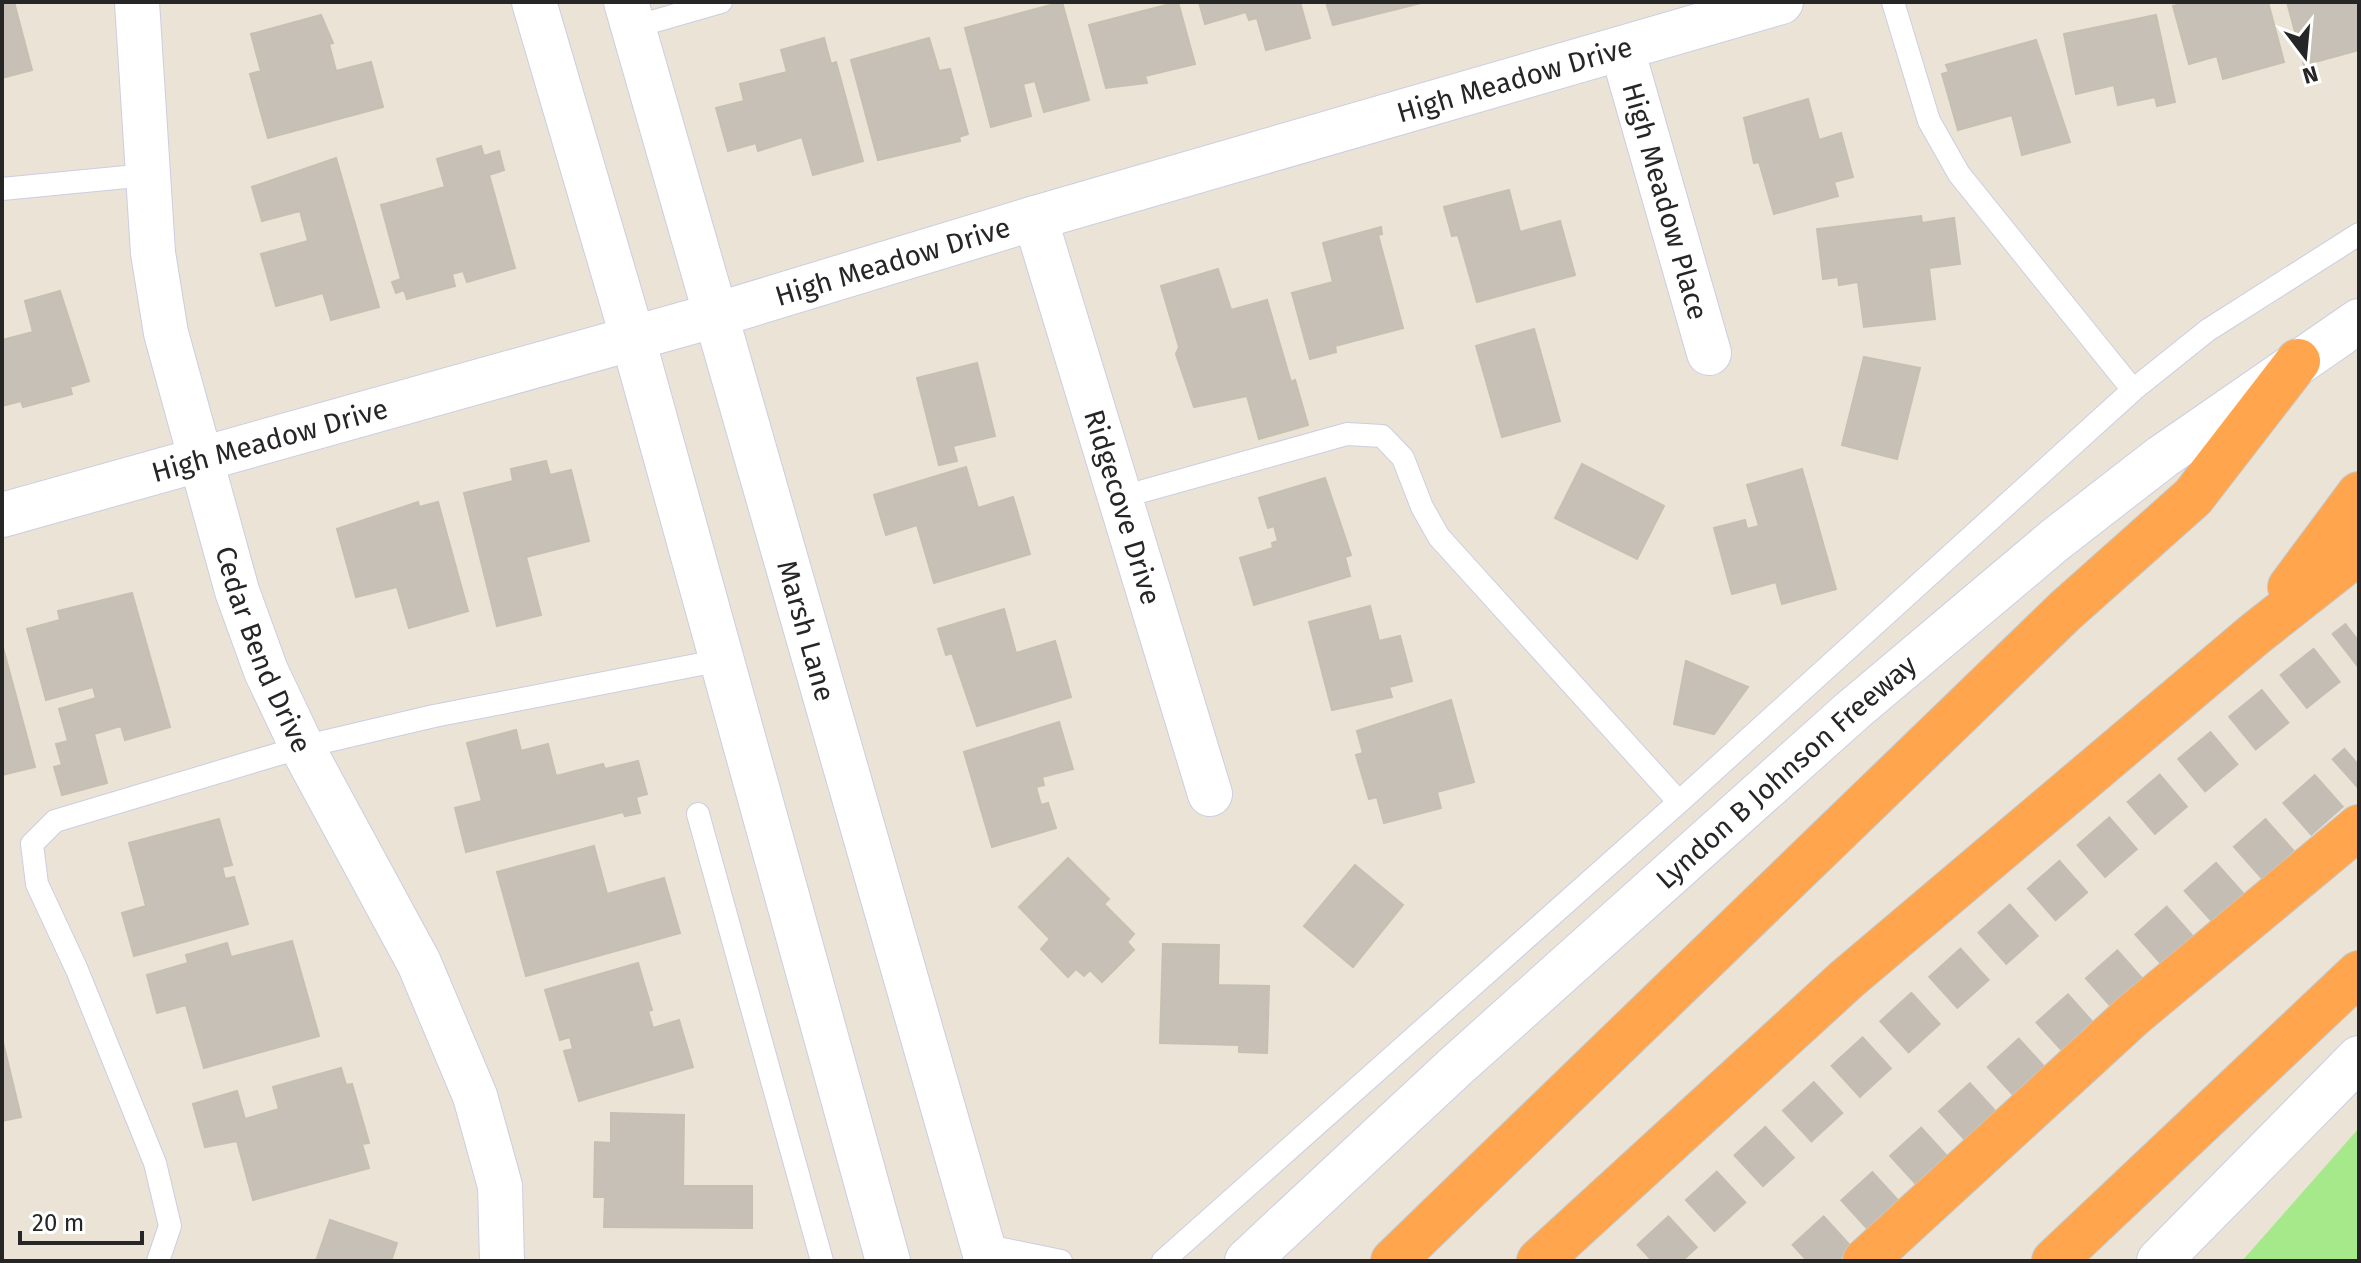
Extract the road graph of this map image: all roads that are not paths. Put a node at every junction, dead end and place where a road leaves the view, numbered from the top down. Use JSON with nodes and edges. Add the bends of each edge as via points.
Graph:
{"nodes":[{"id":1,"x":137,"y":2,"type":"edge"},
{"id":2,"x":534,"y":2,"type":"edge"},
{"id":3,"x":721,"y":2,"type":"edge"},
{"id":4,"x":1781,"y":2,"type":"edge"},
{"id":5,"x":1893,"y":2,"type":"edge"},
{"id":6,"x":630,"y":14,"type":"edge"},
{"id":7,"x":1622,"y":49,"type":"junction"},
{"id":8,"x":147,"y":175,"type":"junction"},
{"id":9,"x":2,"y":189,"type":"edge"},
{"id":10,"x":1035,"y":218,"type":"junction"},
{"id":11,"x":2359,"y":234,"type":"edge"},
{"id":12,"x":716,"y":315,"type":"junction"},
{"id":13,"x":2359,"y":321,"type":"edge"},
{"id":14,"x":633,"y":339,"type":"junction"},
{"id":15,"x":1709,"y":353,"type":"dead end"},
{"id":16,"x":2298,"y":361,"type":"junction"},
{"id":17,"x":2133,"y":390,"type":"junction"},
{"id":18,"x":202,"y":457,"type":"junction"},
{"id":19,"x":2359,"y":494,"type":"edge"},
{"id":20,"x":1122,"y":497,"type":"junction"},
{"id":21,"x":2,"y":515,"type":"edge"},
{"id":22,"x":2359,"y":552,"type":"edge"},
{"id":23,"x":2255,"y":634,"type":"junction"},
{"id":24,"x":722,"y":660,"type":"junction"},
{"id":25,"x":302,"y":747,"type":"junction"},
{"id":26,"x":1210,"y":794,"type":"dead end"},
{"id":27,"x":1679,"y":802,"type":"junction"},
{"id":28,"x":698,"y":814,"type":"dead end"},
{"id":29,"x":2359,"y":827,"type":"edge"},
{"id":30,"x":2359,"y":973,"type":"edge"},
{"id":31,"x":2359,"y":1058,"type":"edge"},
{"id":32,"x":985,"y":1253,"type":"edge"},
{"id":33,"x":158,"y":1261,"type":"edge"},
{"id":34,"x":502,"y":1261,"type":"edge"},
{"id":35,"x":822,"y":1261,"type":"edge"},
{"id":36,"x":888,"y":1261,"type":"edge"},
{"id":37,"x":1061,"y":1261,"type":"edge"},
{"id":38,"x":1163,"y":1261,"type":"edge"},
{"id":39,"x":1247,"y":1261,"type":"edge"},
{"id":40,"x":1393,"y":1261,"type":"edge"},
{"id":41,"x":1539,"y":1261,"type":"edge"},
{"id":42,"x":1865,"y":1261,"type":"edge"},
{"id":43,"x":2054,"y":1261,"type":"edge"},
{"id":44,"x":2159,"y":1261,"type":"edge"}],
"edges":[{"from":1,"to":8,"type":"main road","name":"Cedar Bend Drive"},
{"from":2,"to":14,"type":"main road"},
{"from":3,"to":6,"type":"lane"},
{"from":4,"to":7,"type":"main road","name":"High Meadow Drive"},
{"from":5,"to":17,"type":"lane","via":[[1929,121],[1959,174]]},
{"from":6,"to":12,"type":"main road","name":"Marsh Lane"},
{"from":7,"to":10,"type":"main road","name":"High Meadow Drive"},
{"from":7,"to":15,"type":"main road","name":"High Meadow Place"},
{"from":8,"to":9,"type":"lane"},
{"from":8,"to":18,"type":"main road","name":"Cedar Bend Drive","via":[[166,333]]},
{"from":10,"to":12,"type":"main road","name":"High Meadow Drive"},
{"from":10,"to":20,"type":"main road","name":"Ridgecove Drive"},
{"from":11,"to":17,"type":"lane","via":[[2208,330]]},
{"from":12,"to":14,"type":"main road","name":"High Meadow Drive"},
{"from":12,"to":32,"type":"main road","name":"Marsh Lane"},
{"from":13,"to":16,"type":"main road","name":"Lyndon B Johnson Freeway"},
{"from":14,"to":18,"type":"main road","name":"High Meadow Drive"},
{"from":14,"to":24,"type":"main road"},
{"from":16,"to":39,"type":"main road","name":"Lyndon B Johnson Freeway","via":[[2067,531],[1852,711]]},
{"from":16,"to":40,"type":"highway","via":[[2193,497],[2065,611]]},
{"from":17,"to":27,"type":"lane"},
{"from":18,"to":21,"type":"main road","name":"High Meadow Drive"},
{"from":18,"to":25,"type":"main road","name":"Cedar Bend Drive","via":[[237,591]]},
{"from":19,"to":23,"type":"highway"},
{"from":20,"to":26,"type":"main road","name":"Ridgecove Drive"},
{"from":20,"to":27,"type":"lane","via":[[1347,434],[1382,436],[1403,458],[1439,537]]},
{"from":22,"to":23,"type":"highway"},
{"from":23,"to":41,"type":"highway","via":[[1847,979]]},
{"from":24,"to":25,"type":"lane"},
{"from":24,"to":36,"type":"main road"},
{"from":25,"to":33,"type":"lane","via":[[55,821],[32,844],[37,884],[155,1163],[170,1226]]},
{"from":25,"to":34,"type":"main road","name":"Cedar Bend Drive","via":[[419,963],[475,1096],[500,1186]]},
{"from":27,"to":38,"type":"lane"},
{"from":28,"to":35,"type":"lane"},
{"from":29,"to":42,"type":"highway","via":[[2133,1015]]},
{"from":30,"to":43,"type":"highway"},
{"from":31,"to":44,"type":"main road"},
{"from":32,"to":37,"type":"lane"}]}
